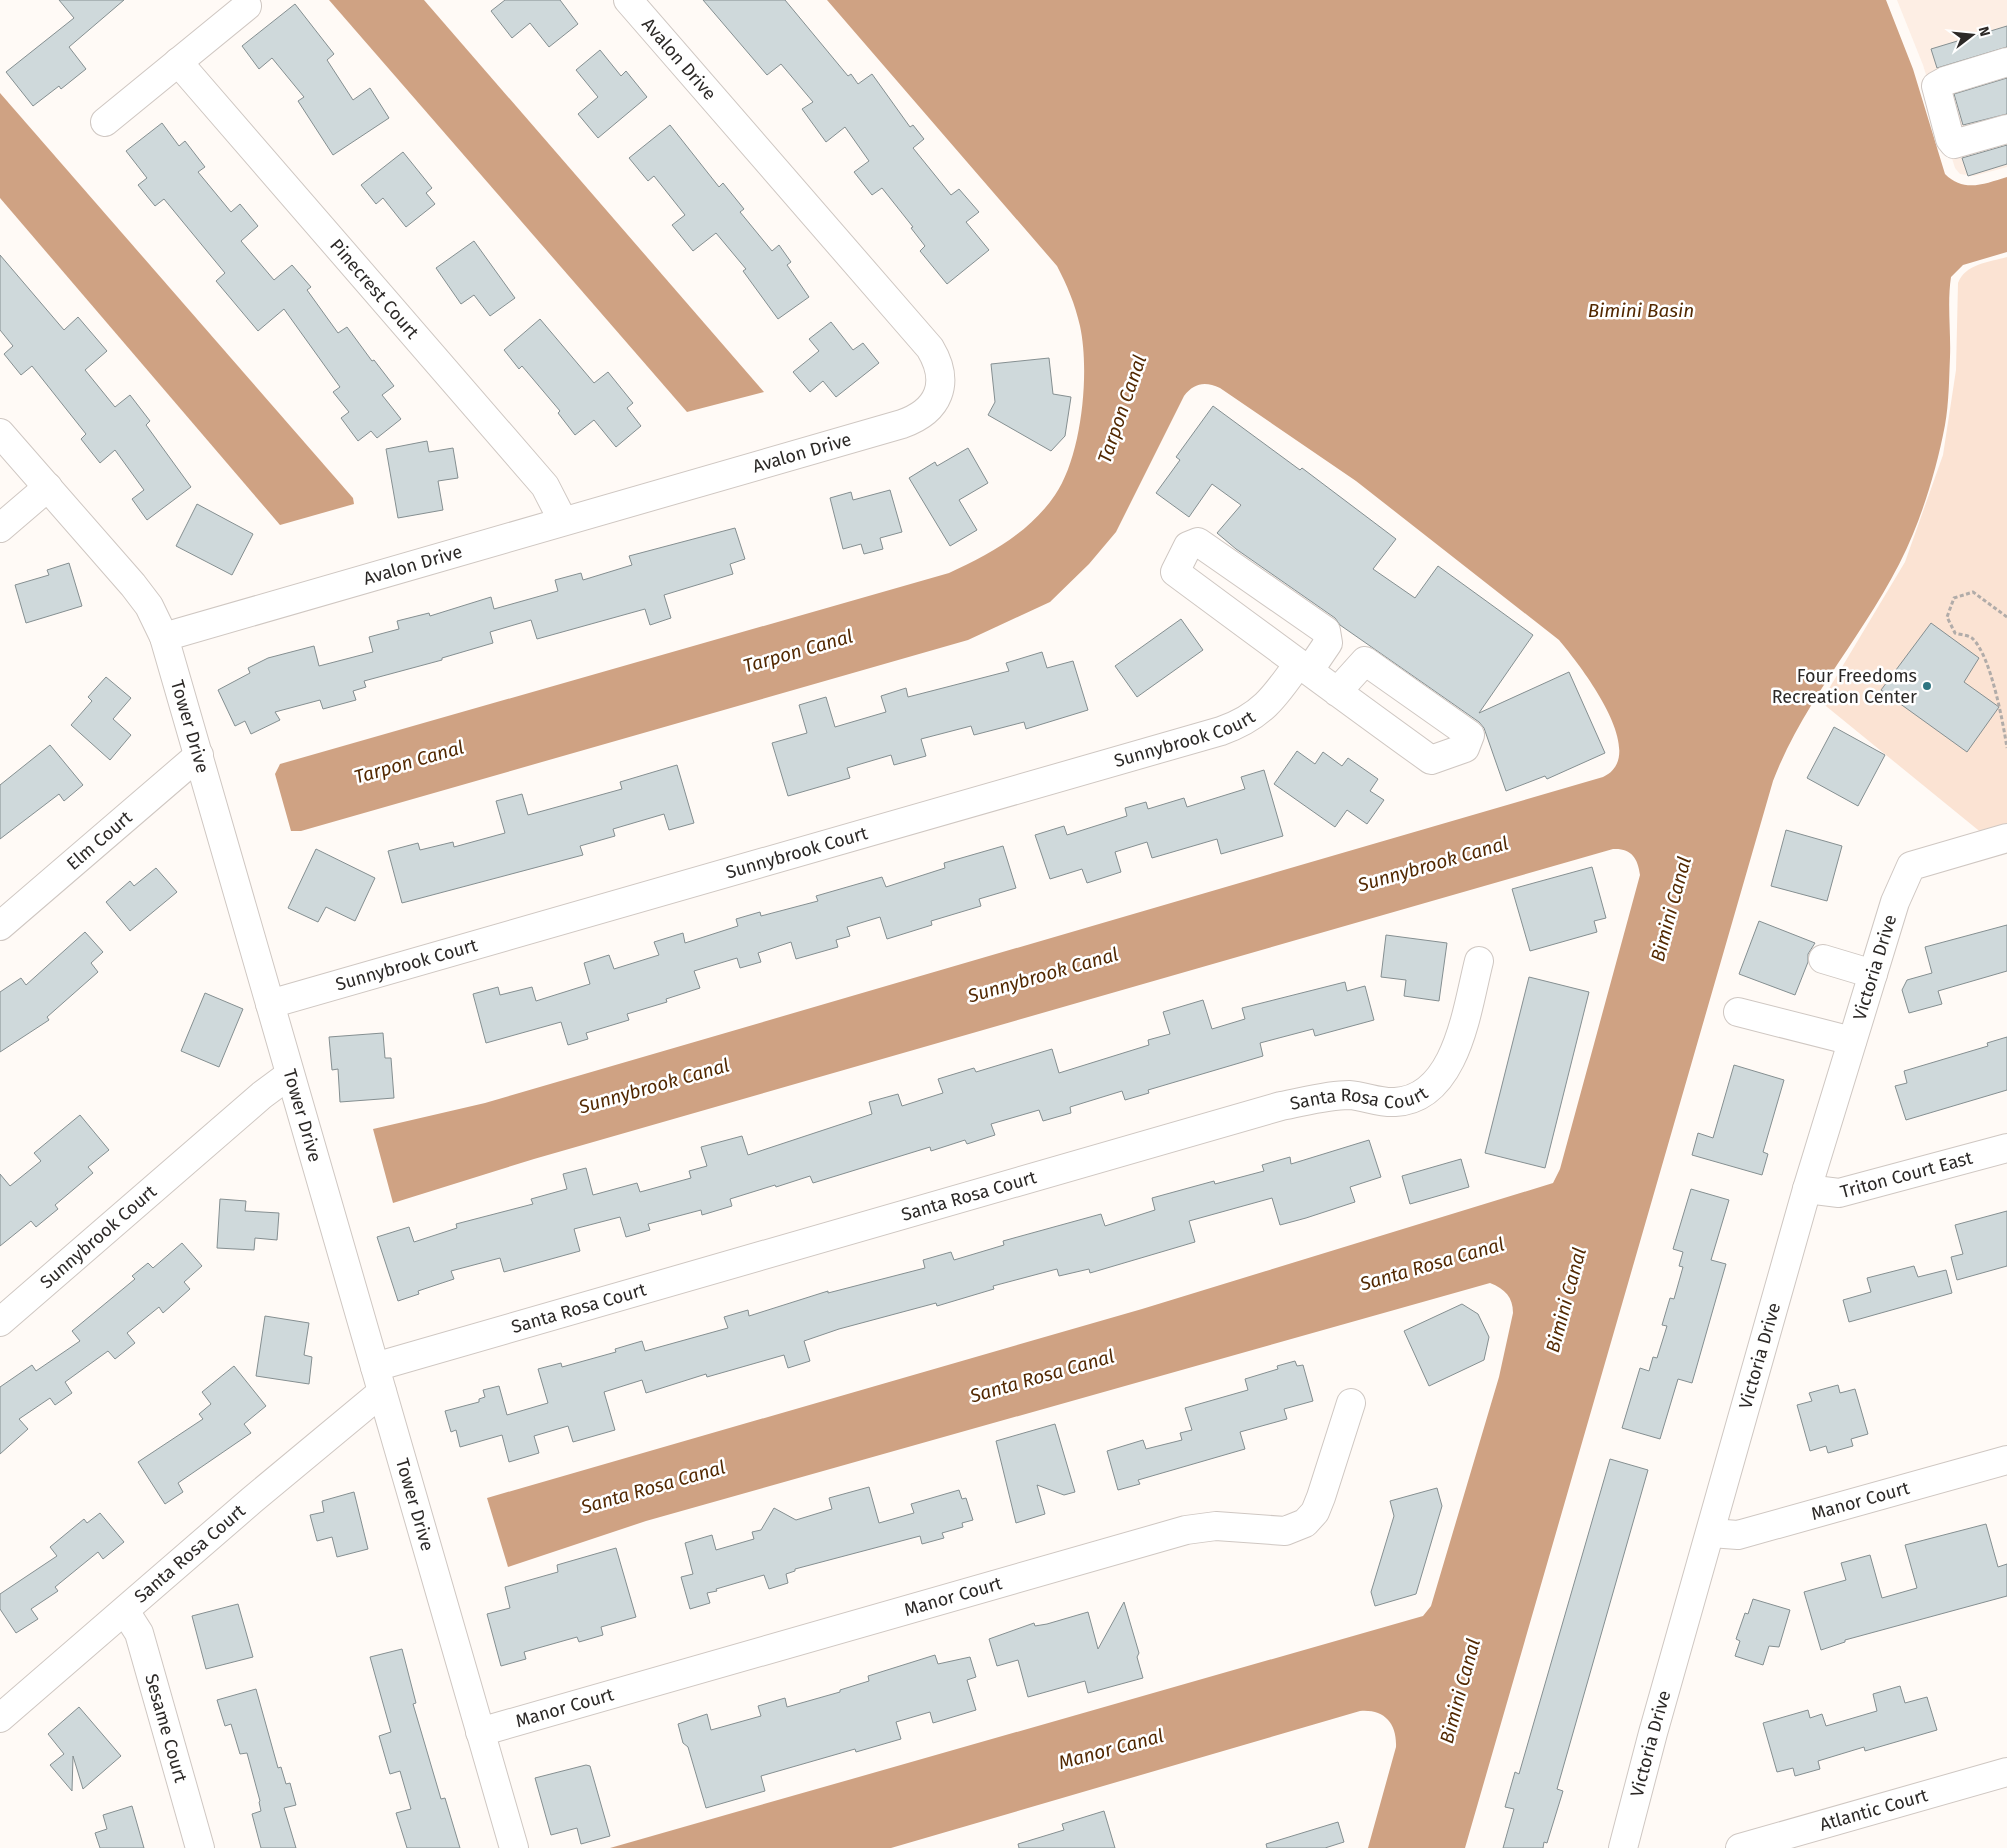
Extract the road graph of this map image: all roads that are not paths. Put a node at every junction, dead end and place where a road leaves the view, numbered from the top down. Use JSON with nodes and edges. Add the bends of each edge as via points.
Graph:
{"nodes":[{"id":1,"x":628,"y":0,"type":"edge"},
{"id":2,"x":247,"y":6,"type":"dead end"},
{"id":3,"x":178,"y":62,"type":"junction"},
{"id":4,"x":2007,"y":62,"type":"edge"},
{"id":5,"x":105,"y":122,"type":"dead end"},
{"id":6,"x":2007,"y":129,"type":"edge"},
{"id":7,"x":0,"y":433,"type":"edge"},
{"id":8,"x":48,"y":487,"type":"junction"},
{"id":9,"x":563,"y":520,"type":"junction"},
{"id":10,"x":0,"y":528,"type":"edge"},
{"id":11,"x":164,"y":637,"type":"junction"},
{"id":12,"x":1304,"y":668,"type":"junction"},
{"id":13,"x":1337,"y":692,"type":"junction"},
{"id":14,"x":199,"y":755,"type":"junction"},
{"id":15,"x":2007,"y":838,"type":"edge"},
{"id":16,"x":0,"y":926,"type":"edge"},
{"id":17,"x":1823,"y":959,"type":"dead end"},
{"id":18,"x":1479,"y":961,"type":"dead end"},
{"id":19,"x":1873,"y":974,"type":"junction"},
{"id":20,"x":270,"y":1004,"type":"junction"},
{"id":21,"x":1738,"y":1012,"type":"dead end"},
{"id":22,"x":1852,"y":1041,"type":"junction"},
{"id":23,"x":289,"y":1075,"type":"junction"},
{"id":24,"x":2007,"y":1148,"type":"edge"},
{"id":25,"x":1807,"y":1190,"type":"junction"},
{"id":26,"x":0,"y":1322,"type":"edge"},
{"id":27,"x":379,"y":1380,"type":"junction"},
{"id":28,"x":1351,"y":1403,"type":"dead end"},
{"id":29,"x":2007,"y":1460,"type":"edge"},
{"id":30,"x":1711,"y":1533,"type":"junction"},
{"id":31,"x":125,"y":1611,"type":"junction"},
{"id":32,"x":0,"y":1718,"type":"edge"},
{"id":33,"x":480,"y":1732,"type":"junction"},
{"id":34,"x":2007,"y":1772,"type":"edge"},
{"id":35,"x":200,"y":1848,"type":"edge"},
{"id":36,"x":514,"y":1848,"type":"edge"},
{"id":37,"x":1623,"y":1848,"type":"edge"},
{"id":38,"x":1740,"y":1848,"type":"edge"}],
"edges":[{"from":1,"to":9,"type":"street","name":"Avalon Drive","via":[[930,348],[940,371],[940,384],[932,406],[916,420]]},
{"from":2,"to":3,"type":"street"},
{"from":3,"to":5,"type":"street"},
{"from":3,"to":9,"type":"street","name":"Pinecrest Court","via":[[545,486]]},
{"from":4,"to":6,"type":"street","via":[[1936,86],[1954,144]]},
{"from":7,"to":8,"type":"street","name":"Tower Drive"},
{"from":8,"to":10,"type":"street"},
{"from":8,"to":11,"type":"street","name":"Tower Drive","via":[[133,585]]},
{"from":9,"to":11,"type":"street","name":"Avalon Drive"},
{"from":11,"to":14,"type":"street","name":"Tower Drive"},
{"from":12,"to":12,"type":"street","name":"Sunnybrook Court","via":[[1175,572],[1188,546],[1198,542],[1326,631],[1328,643]]},
{"from":12,"to":13,"type":"street"},
{"from":12,"to":20,"type":"street","name":"Sunnybrook Court","via":[[1260,711],[1221,731]]},
{"from":13,"to":13,"type":"street","via":[[1431,760],[1465,748],[1470,735],[1365,661]]},
{"from":14,"to":16,"type":"street","name":"Elm Court"},
{"from":14,"to":20,"type":"street","name":"Tower Drive"},
{"from":15,"to":19,"type":"street","name":"Victoria Drive","via":[[1911,866]]},
{"from":17,"to":19,"type":"street"},
{"from":18,"to":27,"type":"street","name":"Santa Rosa Court","via":[[1449,1064],[1440,1079],[1416,1097],[1393,1102],[1362,1096],[1338,1096],[1281,1106]]},
{"from":19,"to":22,"type":"street","name":"Victoria Drive"},
{"from":20,"to":23,"type":"street","name":"Tower Drive"},
{"from":21,"to":22,"type":"street"},
{"from":22,"to":25,"type":"street","name":"Victoria Drive"},
{"from":23,"to":26,"type":"street","name":"Sunnybrook Court"},
{"from":23,"to":27,"type":"street","name":"Tower Drive"},
{"from":24,"to":25,"type":"street","name":"Triton Court East","via":[[1839,1194]]},
{"from":25,"to":30,"type":"street","name":"Victoria Drive"},
{"from":27,"to":31,"type":"street","name":"Santa Rosa Court","via":[[252,1500]]},
{"from":27,"to":33,"type":"street","name":"Tower Drive"},
{"from":28,"to":33,"type":"street","name":"Manor Court","via":[[1321,1498],[1311,1518],[1293,1529],[1276,1532],[1216,1526],[1186,1530]]},
{"from":29,"to":30,"type":"street","name":"Manor Court","via":[[1738,1535]]},
{"from":30,"to":37,"type":"street","name":"Victoria Drive"},
{"from":31,"to":32,"type":"street","name":"Santa Rosa Court"},
{"from":31,"to":35,"type":"street","name":"Sesame Court","via":[[139,1633]]},
{"from":33,"to":36,"type":"street","name":"Tower Drive"},
{"from":34,"to":38,"type":"street","name":"Atlantic Court"}]}
